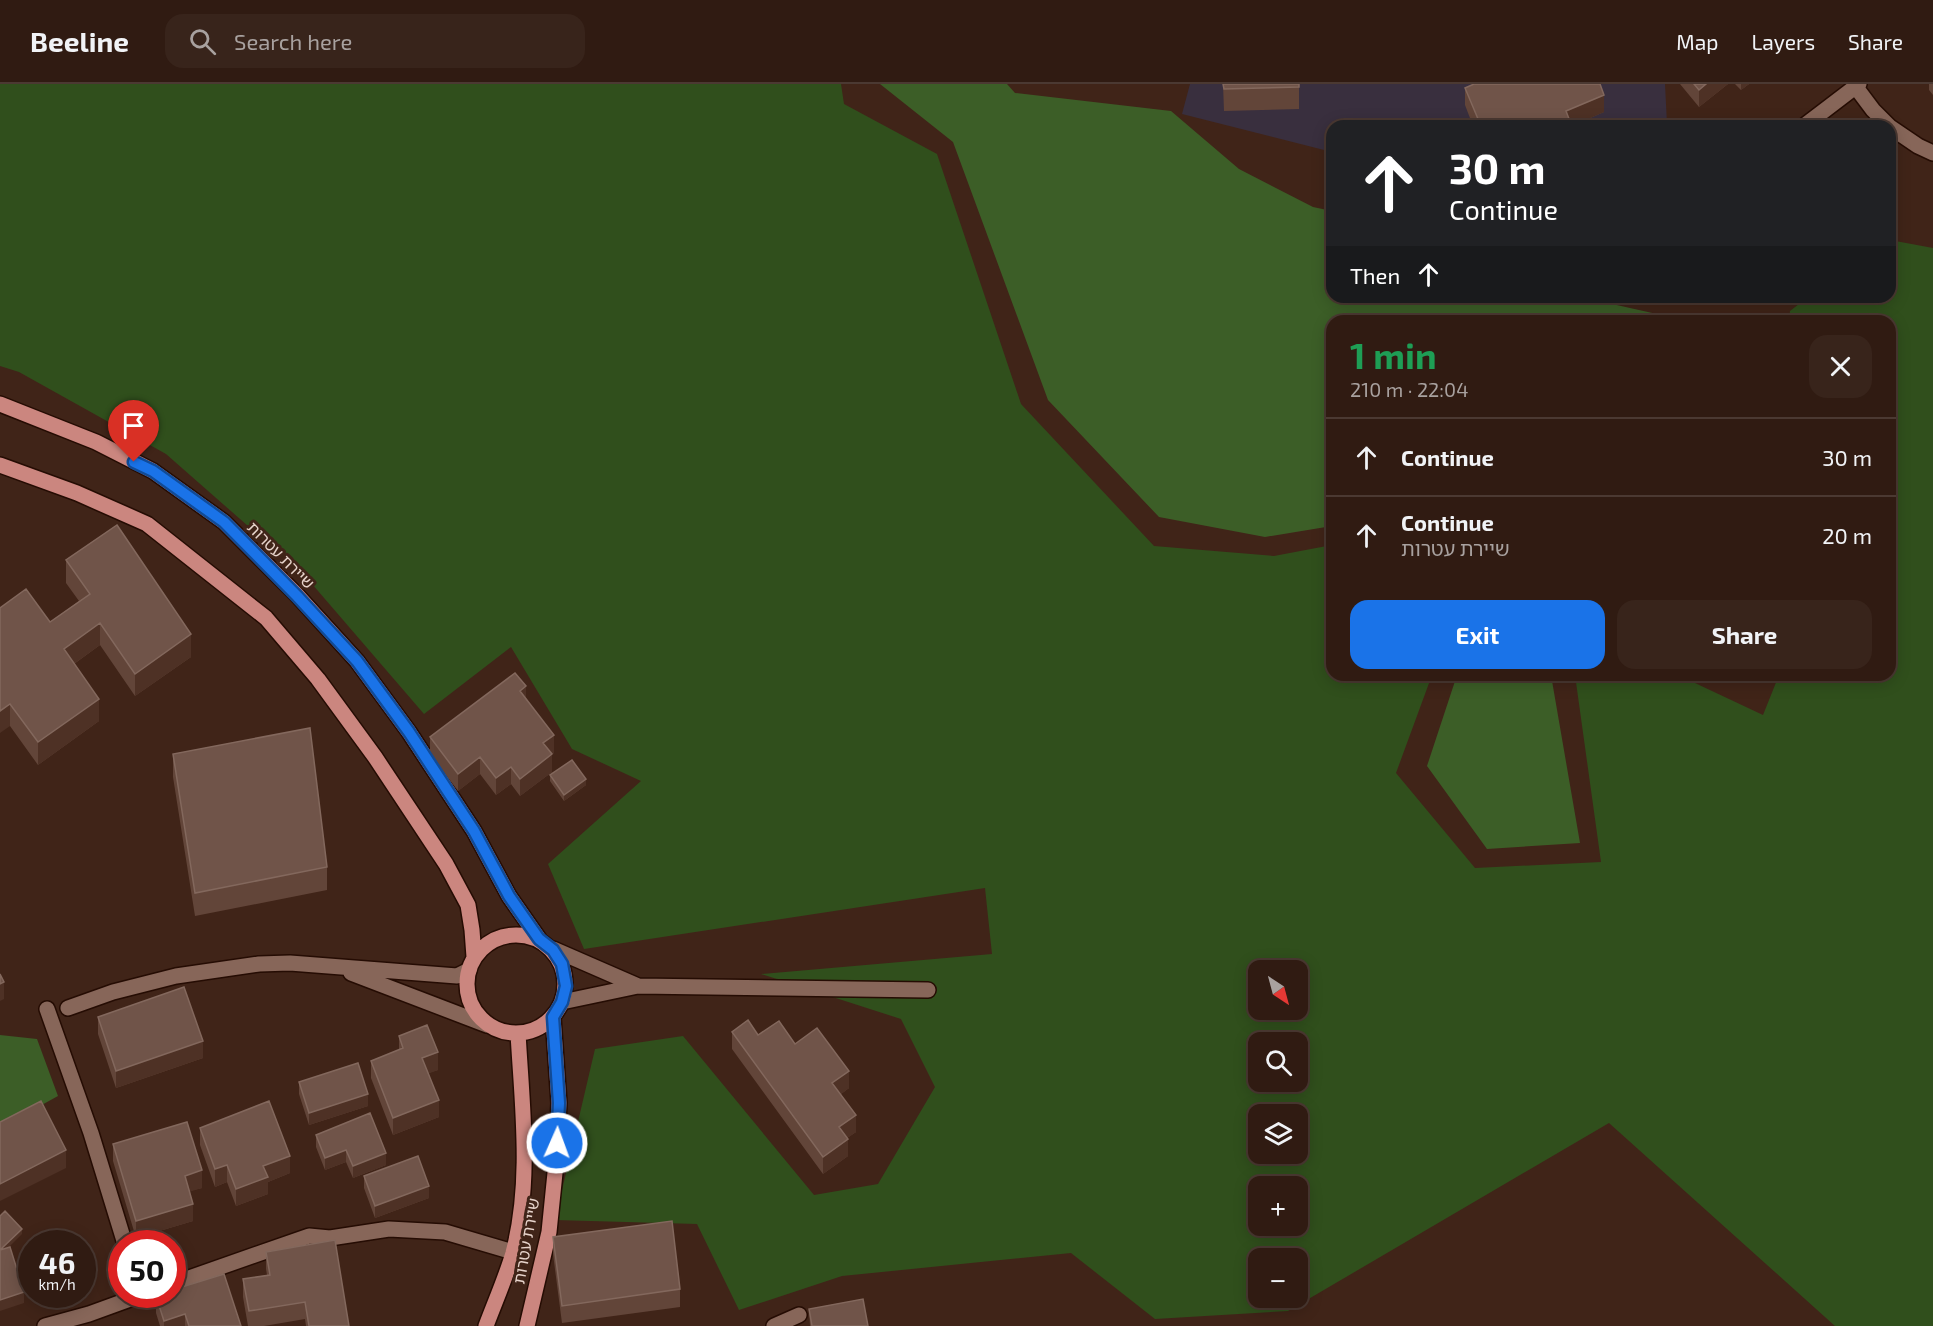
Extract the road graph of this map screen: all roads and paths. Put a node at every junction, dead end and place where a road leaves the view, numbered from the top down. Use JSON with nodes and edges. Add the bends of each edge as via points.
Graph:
{"nodes":[{"id":1,"x":1857,"y":85,"type":"edge"},
{"id":2,"x":1812,"y":120,"type":"edge"},
{"id":3,"x":1882,"y":120,"type":"edge"},
{"id":4,"x":1896,"y":132,"type":"edge"},
{"id":5,"x":1933,"y":153,"type":"edge"},
{"id":6,"x":0,"y":404,"type":"edge"},
{"id":7,"x":0,"y":465,"type":"edge"},
{"id":8,"x":539,"y":939,"type":"junction"},
{"id":9,"x":553,"y":950,"type":"junction"},
{"id":10,"x":471,"y":963,"type":"junction"},
{"id":11,"x":331,"y":966,"type":"junction"},
{"id":12,"x":638,"y":986,"type":"junction"},
{"id":13,"x":928,"y":990,"type":"dead end"},
{"id":14,"x":562,"y":1002,"type":"junction"},
{"id":15,"x":68,"y":1008,"type":"dead end"},
{"id":16,"x":47,"y":1009,"type":"dead end"},
{"id":17,"x":553,"y":1017,"type":"junction"},
{"id":18,"x":487,"y":1025,"type":"junction"},
{"id":19,"x":518,"y":1033,"type":"junction"},
{"id":20,"x":121,"y":1230,"type":"edge"},
{"id":21,"x":513,"y":1252,"type":"junction"},
{"id":22,"x":186,"y":1279,"type":"edge"},
{"id":23,"x":108,"y":1307,"type":"edge"},
{"id":24,"x":799,"y":1316,"type":"dead end"},
{"id":25,"x":45,"y":1326,"type":"edge"},
{"id":26,"x":486,"y":1326,"type":"edge"},
{"id":27,"x":527,"y":1326,"type":"edge"},
{"id":28,"x":774,"y":1326,"type":"edge"}],
"edges":[{"from":1,"to":2,"type":"street"},
{"from":1,"to":3,"type":"street"},
{"from":4,"to":5,"type":"street"},
{"from":6,"to":8,"type":"main road","name":"שיירת עטרות","via":[[96,442],[153,471],[224,522],[357,661],[474,831],[509,896]]},
{"from":7,"to":10,"type":"main road","via":[[147,524],[266,618],[331,696],[446,864],[468,905]]},
{"from":8,"to":9,"type":"main road"},
{"from":8,"to":10,"type":"main road","via":[[509,934],[492,940]]},
{"from":9,"to":12,"type":"street"},
{"from":9,"to":14,"type":"main road","via":[[562,964],[566,986]]},
{"from":10,"to":11,"type":"street","via":[[457,976]]},
{"from":10,"to":18,"type":"main road","via":[[466,982],[469,999]]},
{"from":11,"to":15,"type":"street","via":[[290,963],[214,969],[146,983]]},
{"from":11,"to":18,"type":"street"},
{"from":12,"to":13,"type":"street"},
{"from":12,"to":14,"type":"street"},
{"from":14,"to":17,"type":"main road"},
{"from":16,"to":20,"type":"street"},
{"from":17,"to":19,"type":"main road","via":[[541,1027]]},
{"from":17,"to":27,"type":"main road","name":"שיירת עטרות","via":[[559,1103],[556,1163],[549,1232]]},
{"from":18,"to":19,"type":"main road"},
{"from":19,"to":21,"type":"main road","name":"שיירת עטרות","via":[[525,1155]]},
{"from":21,"to":22,"type":"street","via":[[445,1232],[389,1228],[330,1238],[309,1236]]},
{"from":21,"to":26,"type":"main road","name":"שיירת עטרות"},
{"from":23,"to":25,"type":"street"},
{"from":24,"to":28,"type":"street"}]}
